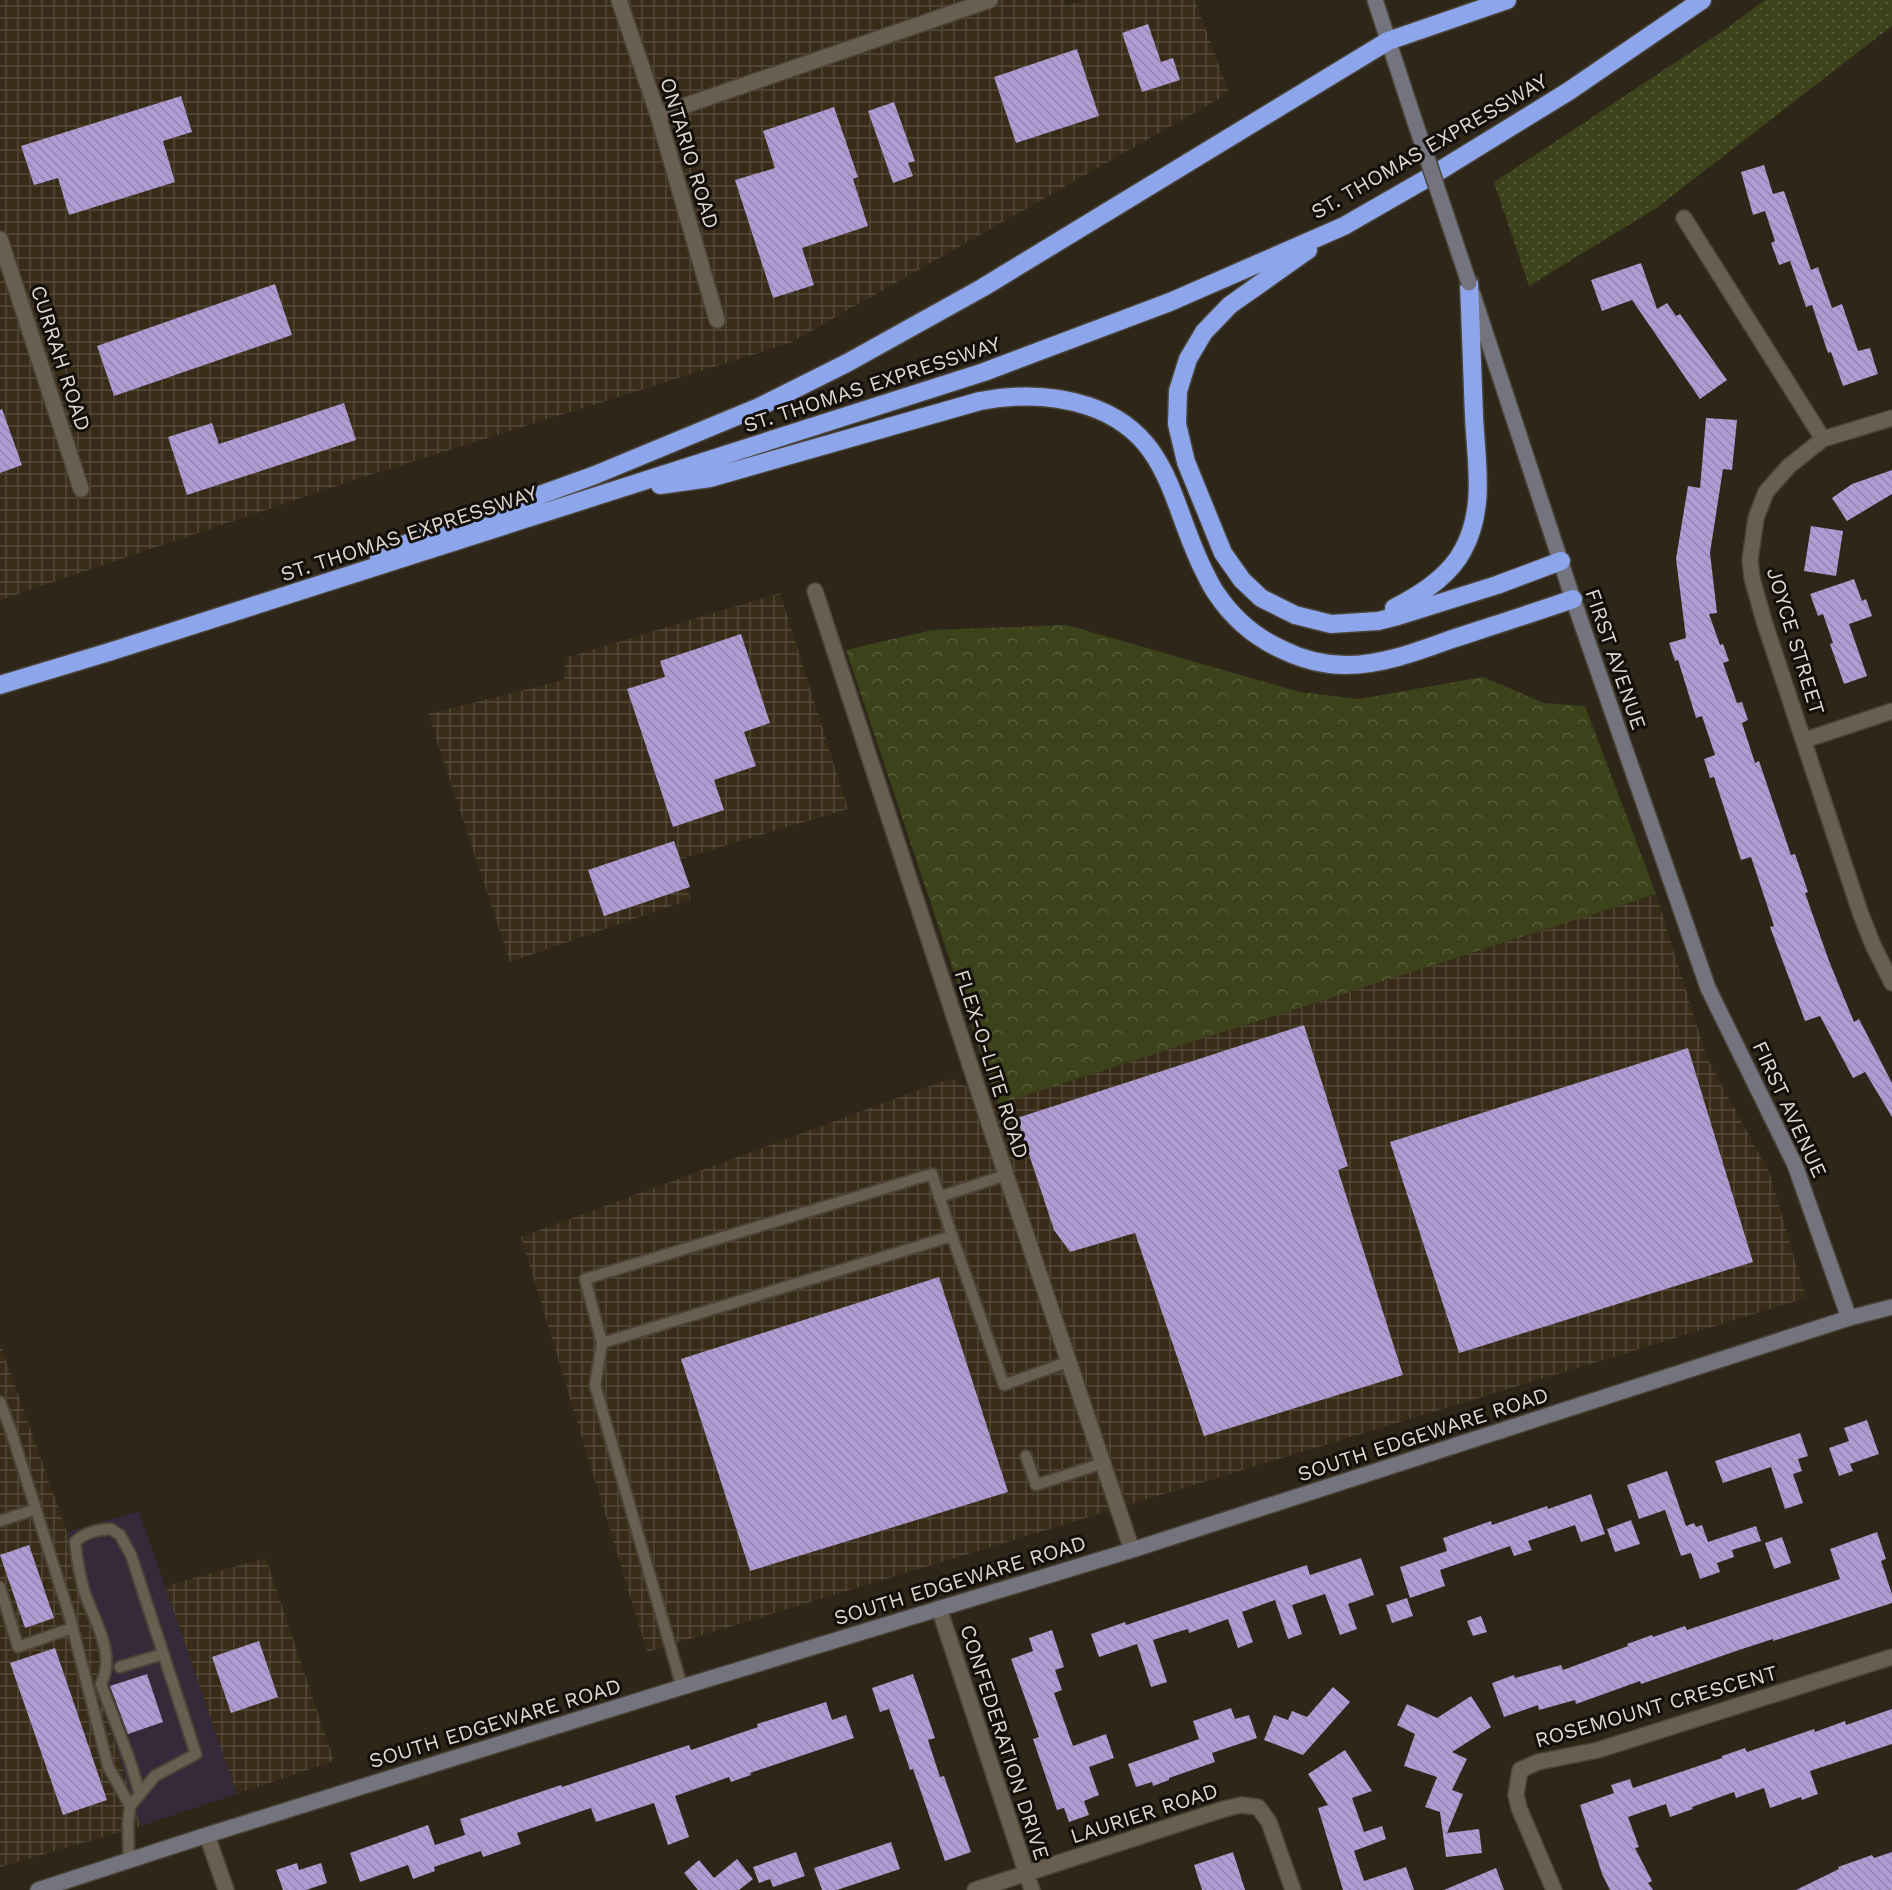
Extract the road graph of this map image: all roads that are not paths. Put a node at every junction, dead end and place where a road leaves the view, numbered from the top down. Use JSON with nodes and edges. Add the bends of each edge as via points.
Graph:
{"nodes":[{"id":1,"x":620,"y":0,"type":"edge"},
{"id":2,"x":990,"y":0,"type":"edge"},
{"id":3,"x":1375,"y":0,"type":"edge"},
{"id":4,"x":1507,"y":0,"type":"edge"},
{"id":5,"x":1702,"y":0,"type":"edge"},
{"id":6,"x":1388,"y":40,"type":"junction"},
{"id":7,"x":658,"y":115,"type":"junction"},
{"id":8,"x":1684,"y":218,"type":"dead end"},
{"id":9,"x":1344,"y":226,"type":"junction"},
{"id":10,"x":0,"y":239,"type":"edge"},
{"id":11,"x":1469,"y":283,"type":"junction"},
{"id":12,"x":717,"y":320,"type":"dead end"},
{"id":13,"x":1892,"y":418,"type":"edge"},
{"id":14,"x":1823,"y":439,"type":"junction"},
{"id":15,"x":81,"y":489,"type":"dead end"},
{"id":16,"x":614,"y":491,"type":"junction"},
{"id":17,"x":1561,"y":561,"type":"junction"},
{"id":18,"x":815,"y":591,"type":"dead end"},
{"id":19,"x":1573,"y":599,"type":"junction"},
{"id":20,"x":1349,"y":623,"type":"junction"},
{"id":21,"x":109,"y":652,"type":"junction"},
{"id":22,"x":0,"y":685,"type":"edge"},
{"id":23,"x":1892,"y":711,"type":"edge"},
{"id":24,"x":1805,"y":740,"type":"junction"},
{"id":25,"x":1892,"y":983,"type":"edge"},
{"id":26,"x":1006,"y":1175,"type":"junction"},
{"id":27,"x":939,"y":1197,"type":"junction"},
{"id":28,"x":952,"y":1236,"type":"junction"},
{"id":29,"x":1892,"y":1307,"type":"edge"},
{"id":30,"x":1849,"y":1318,"type":"junction"},
{"id":31,"x":602,"y":1343,"type":"junction"},
{"id":32,"x":1070,"y":1361,"type":"junction"},
{"id":33,"x":0,"y":1402,"type":"edge"},
{"id":34,"x":1026,"y":1456,"type":"dead end"},
{"id":35,"x":1103,"y":1463,"type":"junction"},
{"id":36,"x":36,"y":1509,"type":"junction"},
{"id":37,"x":0,"y":1521,"type":"edge"},
{"id":38,"x":1132,"y":1550,"type":"junction"},
{"id":39,"x":0,"y":1587,"type":"edge"},
{"id":40,"x":939,"y":1608,"type":"junction"},
{"id":41,"x":72,"y":1628,"type":"junction"},
{"id":42,"x":163,"y":1654,"type":"junction"},
{"id":43,"x":1892,"y":1657,"type":"edge"},
{"id":44,"x":120,"y":1667,"type":"dead end"},
{"id":45,"x":682,"y":1687,"type":"junction"},
{"id":46,"x":140,"y":1794,"type":"junction"},
{"id":47,"x":130,"y":1806,"type":"junction"},
{"id":48,"x":207,"y":1835,"type":"junction"},
{"id":49,"x":129,"y":1861,"type":"junction"},
{"id":50,"x":1026,"y":1873,"type":"junction"},
{"id":51,"x":38,"y":1890,"type":"edge"},
{"id":52,"x":226,"y":1890,"type":"edge"},
{"id":53,"x":975,"y":1890,"type":"edge"},
{"id":54,"x":1032,"y":1890,"type":"edge"},
{"id":55,"x":1293,"y":1890,"type":"edge"},
{"id":56,"x":1554,"y":1890,"type":"edge"}],
"edges":[{"from":1,"to":7,"type":"street","name":"ONTARIO ROAD"},
{"from":2,"to":7,"type":"street"},
{"from":3,"to":6,"type":"main road","name":"FIRST AVENUE"},
{"from":4,"to":6,"type":"highway"},
{"from":5,"to":9,"type":"highway","name":"ST. THOMAS EXPRESSWAY","via":[[1569,91]]},
{"from":6,"to":11,"type":"main road","name":"FIRST AVENUE","bridge":true},
{"from":6,"to":21,"type":"highway","via":[[982,288],[759,407],[595,475]]},
{"from":7,"to":12,"type":"street","name":"ONTARIO ROAD"},
{"from":8,"to":14,"type":"street"},
{"from":9,"to":16,"type":"highway","name":"ST. THOMAS EXPRESSWAY","via":[[1170,302],[994,368]]},
{"from":9,"to":20,"type":"highway","via":[[1252,288],[1204,332],[1188,359],[1178,391],[1177,424],[1186,462],[1208,519],[1223,553],[1242,580],[1261,598],[1294,615],[1331,624]]},
{"from":10,"to":15,"type":"street","name":"CURRAH ROAD"},
{"from":11,"to":17,"type":"main road","name":"FIRST AVENUE"},
{"from":11,"to":20,"type":"highway","via":[[1479,472],[1474,521],[1463,551],[1426,591],[1382,614]]},
{"from":13,"to":14,"type":"street"},
{"from":14,"to":24,"type":"street","name":"JOYCE STREET","via":[[1789,466],[1766,492],[1756,518],[1750,560],[1764,621]]},
{"from":16,"to":19,"type":"highway","via":[[710,478],[980,401],[1053,397],[1110,413],[1147,445],[1169,482],[1215,593],[1264,641],[1288,652],[1312,661],[1347,665],[1377,661]]},
{"from":16,"to":21,"type":"highway","name":"ST. THOMAS EXPRESSWAY"},
{"from":17,"to":19,"type":"main road","name":"FIRST AVENUE"},
{"from":17,"to":20,"type":"highway","via":[[1398,616]]},
{"from":18,"to":26,"type":"street","name":"FLEX-O-LITE ROAD"},
{"from":19,"to":30,"type":"main road","name":"FIRST AVENUE","via":[[1708,988],[1792,1156]]},
{"from":21,"to":22,"type":"highway","name":"ST. THOMAS EXPRESSWAY"},
{"from":23,"to":24,"type":"street"},
{"from":24,"to":25,"type":"street","name":"JOYCE STREET","via":[[1860,912]]},
{"from":26,"to":27,"type":"lane"},
{"from":26,"to":32,"type":"street","name":"FLEX-O-LITE ROAD"},
{"from":27,"to":28,"type":"lane"},
{"from":27,"to":31,"type":"lane","via":[[932,1174],[585,1279]]},
{"from":28,"to":31,"type":"lane"},
{"from":28,"to":32,"type":"lane","via":[[1004,1384]]},
{"from":29,"to":30,"type":"main road","name":"SOUTH EDGEWARE ROAD"},
{"from":30,"to":38,"type":"main road","name":"SOUTH EDGEWARE ROAD"},
{"from":31,"to":45,"type":"lane","via":[[595,1385]]},
{"from":32,"to":35,"type":"street","name":"FLEX-O-LITE ROAD"},
{"from":33,"to":36,"type":"lane"},
{"from":34,"to":35,"type":"lane","via":[[1036,1485]]},
{"from":35,"to":38,"type":"street","name":"FLEX-O-LITE ROAD"},
{"from":36,"to":37,"type":"lane"},
{"from":36,"to":41,"type":"lane"},
{"from":38,"to":40,"type":"main road","name":"SOUTH EDGEWARE ROAD"},
{"from":39,"to":41,"type":"lane","via":[[18,1647]]},
{"from":40,"to":45,"type":"main road","name":"SOUTH EDGEWARE ROAD"},
{"from":40,"to":50,"type":"street","name":"CONFEDERATION DRIVE"},
{"from":41,"to":47,"type":"lane","via":[[108,1766]]},
{"from":42,"to":44,"type":"lane"},
{"from":42,"to":46,"type":"lane","via":[[196,1754],[155,1776]]},
{"from":42,"to":46,"type":"lane","via":[[131,1555],[120,1535],[111,1528],[84,1534],[75,1542],[84,1591],[105,1647],[105,1676],[101,1684]]},
{"from":43,"to":56,"type":"street","name":"ROSEMOUNT CRESCENT","via":[[1598,1750],[1538,1762],[1520,1770],[1516,1795],[1519,1808]]},
{"from":45,"to":48,"type":"main road","name":"SOUTH EDGEWARE ROAD"},
{"from":46,"to":47,"type":"lane"},
{"from":47,"to":49,"type":"lane"},
{"from":48,"to":49,"type":"main road","name":"SOUTH EDGEWARE ROAD"},
{"from":48,"to":52,"type":"street"},
{"from":49,"to":51,"type":"main road","name":"SOUTH EDGEWARE ROAD"},
{"from":50,"to":53,"type":"street","name":"LAURIER ROAD"},
{"from":50,"to":54,"type":"street","name":"CONFEDERATION DRIVE"},
{"from":50,"to":55,"type":"street","name":"LAURIER ROAD","via":[[1241,1805],[1258,1807],[1269,1822]]}]}
